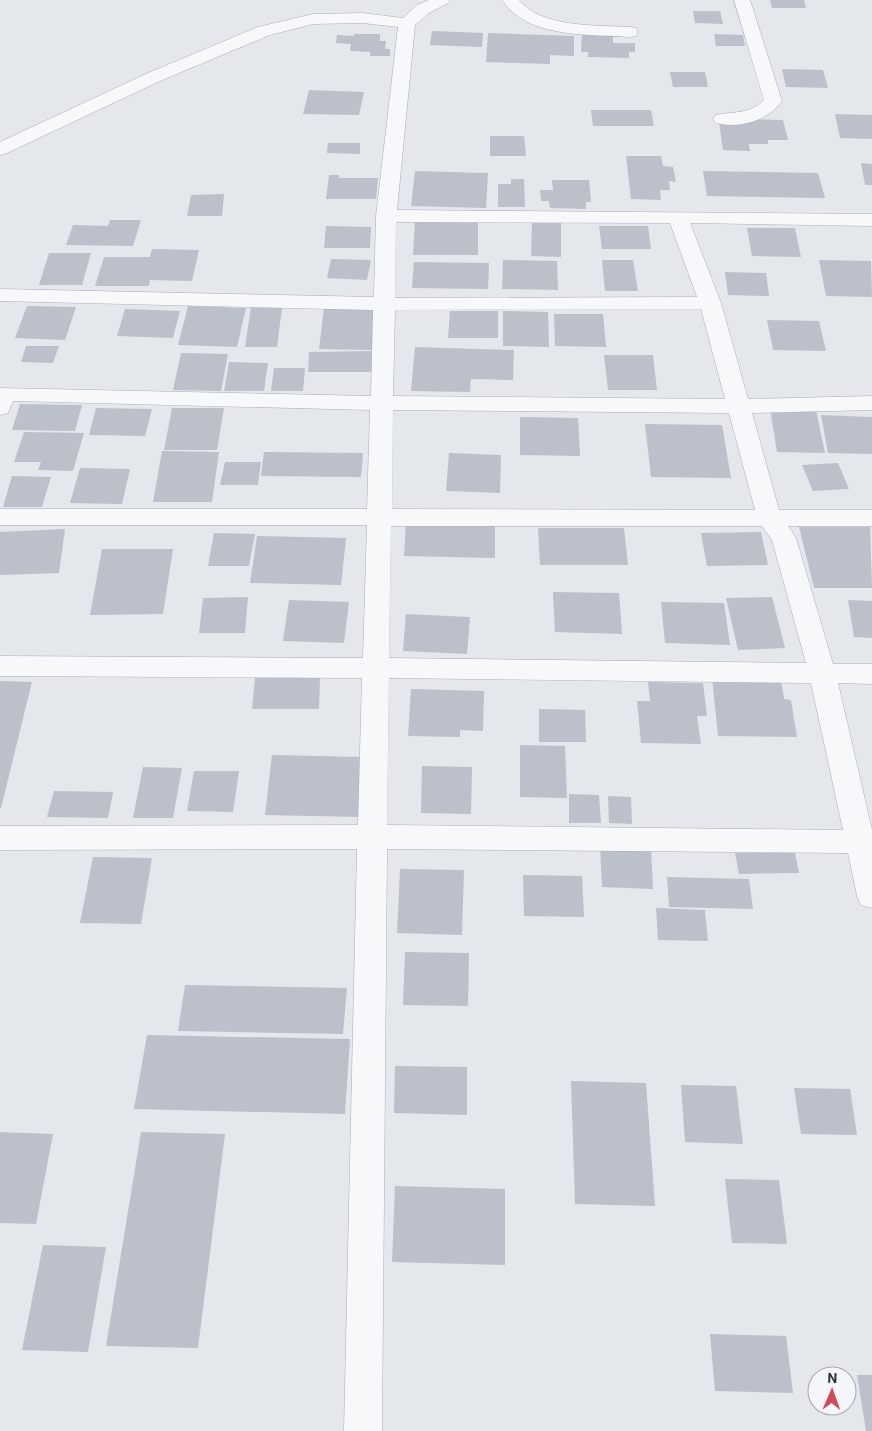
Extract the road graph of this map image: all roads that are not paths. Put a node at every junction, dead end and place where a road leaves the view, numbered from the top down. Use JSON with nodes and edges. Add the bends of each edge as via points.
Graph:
{"nodes":[{"id":1,"x":442,"y":0,"type":"edge"},
{"id":2,"x":510,"y":0,"type":"edge"},
{"id":3,"x":742,"y":0,"type":"edge"},
{"id":4,"x":407,"y":23,"type":"junction"},
{"id":5,"x":630,"y":32,"type":"dead end"},
{"id":6,"x":722,"y":119,"type":"dead end"},
{"id":7,"x":0,"y":149,"type":"edge"},
{"id":8,"x":386,"y":216,"type":"junction"},
{"id":9,"x":678,"y":217,"type":"junction"},
{"id":10,"x":872,"y":220,"type":"edge"},
{"id":11,"x":0,"y":295,"type":"edge"},
{"id":12,"x":710,"y":303,"type":"junction"},
{"id":13,"x":384,"y":304,"type":"junction"},
{"id":14,"x":1,"y":399,"type":"edge"},
{"id":15,"x":872,"y":403,"type":"edge"},
{"id":16,"x":382,"y":404,"type":"junction"},
{"id":17,"x":737,"y":406,"type":"junction"},
{"id":18,"x":0,"y":517,"type":"edge"},
{"id":19,"x":769,"y":518,"type":"junction"},
{"id":20,"x":872,"y":518,"type":"edge"},
{"id":21,"x":379,"y":519,"type":"junction"},
{"id":22,"x":0,"y":666,"type":"edge"},
{"id":23,"x":376,"y":668,"type":"junction"},
{"id":24,"x":872,"y":674,"type":"edge"},
{"id":25,"x":823,"y":675,"type":"junction"},
{"id":26,"x":0,"y":838,"type":"edge"},
{"id":27,"x":372,"y":838,"type":"junction"},
{"id":28,"x":865,"y":842,"type":"edge"},
{"id":29,"x":872,"y":896,"type":"edge"},
{"id":30,"x":363,"y":1431,"type":"edge"}],
"edges":[{"from":1,"to":4,"type":"street","via":[[423,9]]},
{"from":2,"to":5,"type":"street","via":[[513,7],[538,22]]},
{"from":3,"to":6,"type":"street","via":[[773,101],[755,116]]},
{"from":4,"to":7,"type":"street","via":[[362,18],[313,19],[264,31],[154,77]]},
{"from":4,"to":8,"type":"street"},
{"from":8,"to":9,"type":"street"},
{"from":8,"to":13,"type":"street"},
{"from":9,"to":10,"type":"street"},
{"from":9,"to":12,"type":"street"},
{"from":11,"to":13,"type":"street"},
{"from":12,"to":13,"type":"street"},
{"from":12,"to":17,"type":"street"},
{"from":13,"to":16,"type":"street"},
{"from":14,"to":16,"type":"street"},
{"from":15,"to":17,"type":"street"},
{"from":16,"to":17,"type":"street"},
{"from":16,"to":21,"type":"street"},
{"from":17,"to":19,"type":"street"},
{"from":18,"to":21,"type":"street"},
{"from":19,"to":20,"type":"street"},
{"from":19,"to":21,"type":"street"},
{"from":19,"to":25,"type":"street","via":[[784,538]]},
{"from":21,"to":23,"type":"street"},
{"from":22,"to":23,"type":"street"},
{"from":23,"to":25,"type":"street"},
{"from":23,"to":27,"type":"street"},
{"from":24,"to":25,"type":"street"},
{"from":25,"to":28,"type":"street"},
{"from":26,"to":27,"type":"street"},
{"from":27,"to":28,"type":"street"},
{"from":27,"to":30,"type":"street"},
{"from":28,"to":29,"type":"street"}]}
